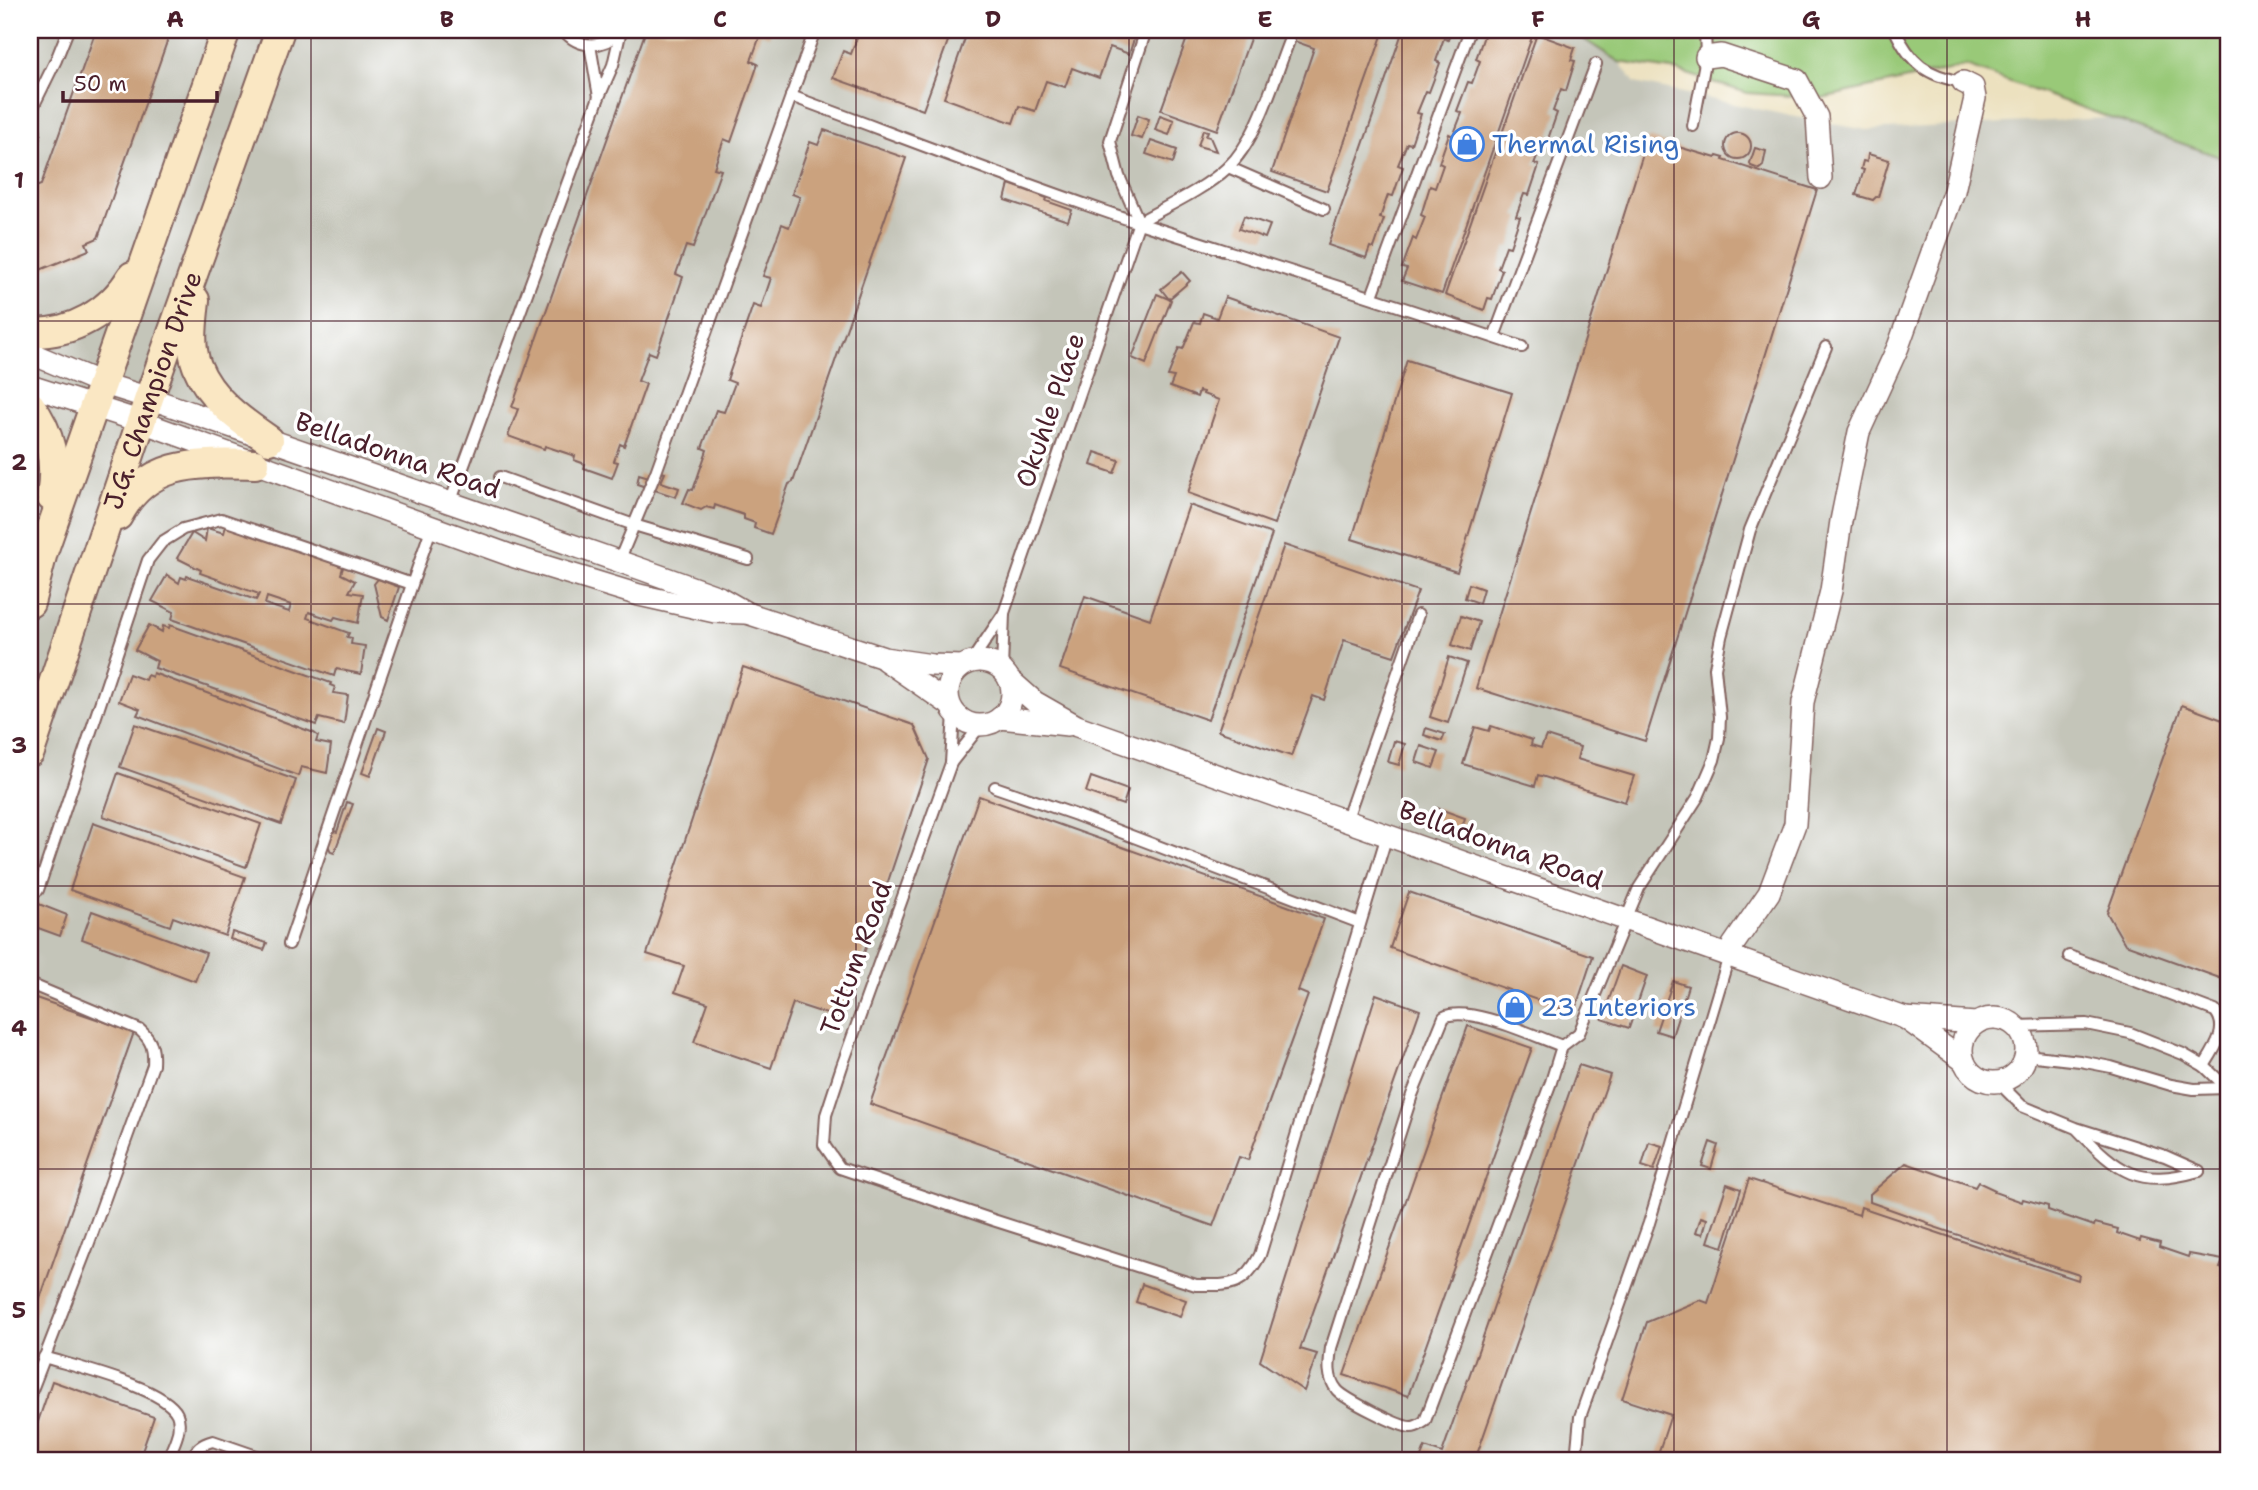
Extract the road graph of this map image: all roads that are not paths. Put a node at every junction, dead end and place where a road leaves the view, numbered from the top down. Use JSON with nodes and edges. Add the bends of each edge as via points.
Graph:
{"nodes":[{"id":1,"x":68,"y":30,"type":"edge"},
{"id":2,"x":226,"y":30,"type":"edge"},
{"id":3,"x":280,"y":30,"type":"edge"},
{"id":4,"x":563,"y":30,"type":"edge"},
{"id":5,"x":622,"y":30,"type":"edge"},
{"id":6,"x":815,"y":30,"type":"edge"},
{"id":7,"x":1146,"y":30,"type":"edge"},
{"id":8,"x":1470,"y":30,"type":"edge"},
{"id":9,"x":1704,"y":30,"type":"edge"},
{"id":10,"x":1895,"y":30,"type":"edge"},
{"id":11,"x":1289,"y":41,"type":"dead end"},
{"id":12,"x":590,"y":45,"type":"junction"},
{"id":13,"x":1706,"y":57,"type":"junction"},
{"id":14,"x":1596,"y":64,"type":"dead end"},
{"id":15,"x":1963,"y":82,"type":"joint"},
{"id":16,"x":791,"y":96,"type":"junction"},
{"id":17,"x":598,"y":97,"type":"junction"},
{"id":18,"x":30,"y":114,"type":"edge"},
{"id":19,"x":1693,"y":126,"type":"dead end"},
{"id":20,"x":30,"y":152,"type":"edge"},
{"id":21,"x":1228,"y":167,"type":"junction"},
{"id":22,"x":1821,"y":178,"type":"dead end"},
{"id":23,"x":1324,"y":209,"type":"dead end"},
{"id":24,"x":1139,"y":222,"type":"junction"},
{"id":25,"x":150,"y":244,"type":"junction"},
{"id":26,"x":198,"y":263,"type":"junction"},
{"id":27,"x":1372,"y":296,"type":"junction"},
{"id":28,"x":30,"y":333,"type":"edge"},
{"id":29,"x":1494,"y":337,"type":"junction"},
{"id":30,"x":1522,"y":347,"type":"dead end"},
{"id":31,"x":1826,"y":347,"type":"dead end"},
{"id":32,"x":30,"y":354,"type":"edge"},
{"id":33,"x":30,"y":386,"type":"edge"},
{"id":34,"x":97,"y":394,"type":"junction"},
{"id":35,"x":30,"y":405,"type":"edge"},
{"id":36,"x":145,"y":410,"type":"junction"},
{"id":37,"x":269,"y":440,"type":"junction"},
{"id":38,"x":255,"y":464,"type":"junction"},
{"id":39,"x":500,"y":477,"type":"dead end"},
{"id":40,"x":450,"y":503,"type":"junction"},
{"id":41,"x":634,"y":525,"type":"junction"},
{"id":42,"x":432,"y":526,"type":"junction"},
{"id":43,"x":43,"y":552,"type":"junction"},
{"id":44,"x":748,"y":559,"type":"dead end"},
{"id":45,"x":619,"y":561,"type":"junction"},
{"id":46,"x":89,"y":571,"type":"junction"},
{"id":47,"x":412,"y":583,"type":"junction"},
{"id":48,"x":30,"y":603,"type":"edge"},
{"id":49,"x":747,"y":613,"type":"junction"},
{"id":50,"x":1004,"y":613,"type":"junction"},
{"id":51,"x":1418,"y":615,"type":"dead end"},
{"id":52,"x":884,"y":658,"type":"junction"},
{"id":53,"x":966,"y":664,"type":"junction"},
{"id":54,"x":1006,"y":675,"type":"junction"},
{"id":55,"x":952,"y":709,"type":"junction"},
{"id":56,"x":991,"y":722,"type":"junction"},
{"id":57,"x":1077,"y":726,"type":"junction"},
{"id":58,"x":30,"y":752,"type":"edge"},
{"id":59,"x":951,"y":763,"type":"junction"},
{"id":60,"x":995,"y":787,"type":"dead end"},
{"id":61,"x":1346,"y":821,"type":"junction"},
{"id":62,"x":1387,"y":835,"type":"junction"},
{"id":63,"x":38,"y":890,"type":"dead end"},
{"id":64,"x":1625,"y":919,"type":"junction"},
{"id":65,"x":1360,"y":923,"type":"junction"},
{"id":66,"x":289,"y":944,"type":"dead end"},
{"id":67,"x":1729,"y":956,"type":"junction"},
{"id":68,"x":2069,"y":956,"type":"dead end"},
{"id":69,"x":30,"y":985,"type":"edge"},
{"id":70,"x":1905,"y":1018,"type":"junction"},
{"id":71,"x":1976,"y":1023,"type":"junction"},
{"id":72,"x":2016,"y":1026,"type":"junction"},
{"id":73,"x":1562,"y":1046,"type":"junction"},
{"id":74,"x":2026,"y":1055,"type":"junction"},
{"id":75,"x":1964,"y":1061,"type":"junction"},
{"id":76,"x":2204,"y":1066,"type":"junction"},
{"id":77,"x":1998,"y":1082,"type":"junction"},
{"id":78,"x":2227,"y":1088,"type":"edge"},
{"id":79,"x":2076,"y":1128,"type":"junction"},
{"id":80,"x":44,"y":1357,"type":"junction"},
{"id":81,"x":30,"y":1395,"type":"edge"},
{"id":82,"x":167,"y":1460,"type":"edge"},
{"id":83,"x":191,"y":1460,"type":"edge"},
{"id":84,"x":268,"y":1460,"type":"edge"},
{"id":85,"x":1576,"y":1460,"type":"edge"}],
"edges":[{"from":1,"to":18,"type":"lane"},
{"from":2,"to":25,"type":"street","name":"J.G. Champion Drive"},
{"from":3,"to":26,"type":"street","name":"J.G. Champion Drive"},
{"from":4,"to":12,"type":"lane","via":[[579,43]]},
{"from":5,"to":12,"type":"lane","via":[[612,39]]},
{"from":5,"to":17,"type":"lane"},
{"from":6,"to":16,"type":"lane"},
{"from":7,"to":24,"type":"lane","via":[[1110,141]]},
{"from":8,"to":27,"type":"lane"},
{"from":9,"to":13,"type":"lane"},
{"from":10,"to":15,"type":"lane","via":[[1903,48],[1928,72]]},
{"from":11,"to":21,"type":"lane","via":[[1254,129]]},
{"from":12,"to":17,"type":"lane"},
{"from":13,"to":19,"type":"lane"},
{"from":13,"to":22,"type":"street","via":[[1721,55],[1797,80],[1817,117]]},
{"from":14,"to":29,"type":"lane"},
{"from":15,"to":67,"type":"street","via":[[1973,87],[1975,98],[1954,191],[1898,347],[1859,432],[1830,592],[1803,702],[1795,824],[1769,893]]},
{"from":16,"to":24,"type":"lane"},
{"from":16,"to":41,"type":"lane"},
{"from":17,"to":40,"type":"lane"},
{"from":18,"to":20,"type":"lane","via":[[35,136]]},
{"from":21,"to":23,"type":"lane"},
{"from":21,"to":24,"type":"lane"},
{"from":24,"to":27,"type":"lane"},
{"from":24,"to":50,"type":"lane","name":"Okuhle Place"},
{"from":25,"to":28,"type":"street","via":[[125,287],[106,306],[62,331]]},
{"from":25,"to":34,"type":"street","name":"J.G. Champion Drive"},
{"from":26,"to":36,"type":"street","name":"J.G. Champion Drive"},
{"from":26,"to":37,"type":"street","via":[[192,325],[197,365],[218,399]]},
{"from":27,"to":29,"type":"lane"},
{"from":29,"to":30,"type":"lane"},
{"from":31,"to":64,"type":"lane","via":[[1751,530],[1721,637],[1715,668],[1720,717],[1714,760],[1698,797],[1639,888]]},
{"from":32,"to":34,"type":"street","name":"Belladonna Road"},
{"from":33,"to":34,"type":"street","name":"Belladonna Road"},
{"from":34,"to":36,"type":"street","name":"Belladonna Road"},
{"from":34,"to":43,"type":"street","name":"J.G. Champion Drive"},
{"from":35,"to":43,"type":"street","via":[[48,436],[55,476]]},
{"from":36,"to":37,"type":"street","name":"Belladonna Road"},
{"from":36,"to":38,"type":"street","name":"Belladonna Road"},
{"from":36,"to":46,"type":"street","name":"J.G. Champion Drive"},
{"from":37,"to":40,"type":"street","name":"Belladonna Road"},
{"from":38,"to":42,"type":"street","name":"Belladonna Road"},
{"from":38,"to":46,"type":"street","via":[[188,465],[138,487]]},
{"from":39,"to":41,"type":"lane"},
{"from":40,"to":45,"type":"street","name":"Belladonna Road"},
{"from":41,"to":44,"type":"lane"},
{"from":41,"to":45,"type":"lane"},
{"from":42,"to":47,"type":"lane"},
{"from":42,"to":49,"type":"street","name":"Belladonna Road","via":[[639,595],[715,612]]},
{"from":43,"to":48,"type":"street","name":"J.G. Champion Drive"},
{"from":45,"to":49,"type":"street","name":"Belladonna Road","via":[[719,597]]},
{"from":46,"to":58,"type":"street","name":"J.G. Champion Drive"},
{"from":47,"to":63,"type":"lane","via":[[222,519],[183,529],[162,542],[148,560]]},
{"from":47,"to":66,"type":"lane"},
{"from":49,"to":52,"type":"street","name":"Belladonna Road"},
{"from":50,"to":53,"type":"lane","name":"Okuhle Place"},
{"from":50,"to":54,"type":"lane","name":"Okuhle Place"},
{"from":51,"to":61,"type":"lane"},
{"from":52,"to":53,"type":"street","name":"Belladonna Road"},
{"from":52,"to":55,"type":"street","name":"Belladonna Road"},
{"from":53,"to":54,"type":"street","name":"Belladonna Road","via":[[993,664]]},
{"from":53,"to":55,"type":"street","via":[[949,683]]},
{"from":54,"to":56,"type":"street","via":[[1011,700],[1007,710]]},
{"from":54,"to":57,"type":"street","name":"Belladonna Road","via":[[1035,702]]},
{"from":55,"to":56,"type":"street","name":"Belladonna Road","via":[[971,724]]},
{"from":55,"to":59,"type":"lane","name":"Tottum Road"},
{"from":56,"to":57,"type":"street","name":"Belladonna Road"},
{"from":56,"to":59,"type":"lane","name":"Tottum Road"},
{"from":57,"to":61,"type":"street","name":"Belladonna Road"},
{"from":59,"to":65,"type":"lane","name":"Tottum Road","via":[[826,1115],[824,1145],[840,1168],[1196,1284],[1242,1279],[1260,1255]]},
{"from":60,"to":65,"type":"lane"},
{"from":61,"to":62,"type":"street","name":"Belladonna Road"},
{"from":62,"to":64,"type":"street","name":"Belladonna Road"},
{"from":62,"to":65,"type":"lane"},
{"from":64,"to":67,"type":"street","name":"Belladonna Road"},
{"from":64,"to":73,"type":"lane","via":[[1579,1033]]},
{"from":67,"to":70,"type":"street","name":"Belladonna Road"},
{"from":67,"to":85,"type":"lane","via":[[1649,1223],[1580,1417]]},
{"from":68,"to":76,"type":"lane","via":[[2215,1011],[2223,1026]]},
{"from":69,"to":80,"type":"lane","via":[[140,1030],[154,1050],[153,1065]]},
{"from":70,"to":71,"type":"street","name":"Belladonna Road"},
{"from":70,"to":75,"type":"street","name":"Belladonna Road"},
{"from":71,"to":72,"type":"street","name":"Belladonna Road","via":[[1996,1018]]},
{"from":71,"to":75,"type":"street","via":[[1964,1040]]},
{"from":72,"to":74,"type":"street","via":[[2026,1044]]},
{"from":72,"to":76,"type":"lane","via":[[2086,1024],[2119,1031]]},
{"from":73,"to":73,"type":"lane","via":[[1478,1016],[1444,1017],[1412,1095],[1329,1363],[1338,1392],[1396,1424],[1417,1427],[1430,1410]]},
{"from":74,"to":77,"type":"street","via":[[2017,1073]]},
{"from":74,"to":78,"type":"lane","via":[[2111,1067],[2194,1089]]},
{"from":75,"to":77,"type":"street","name":"Belladonna Road","via":[[1978,1078]]},
{"from":76,"to":78,"type":"lane"},
{"from":77,"to":79,"type":"lane","via":[[2022,1106]]},
{"from":79,"to":79,"type":"lane","via":[[2165,1156],[2199,1171],[2154,1179],[2123,1169],[2106,1159]]},
{"from":80,"to":81,"type":"lane"},
{"from":80,"to":82,"type":"lane","via":[[101,1374],[169,1404],[180,1428]]},
{"from":83,"to":84,"type":"lane","via":[[195,1450],[213,1441]]}]}
